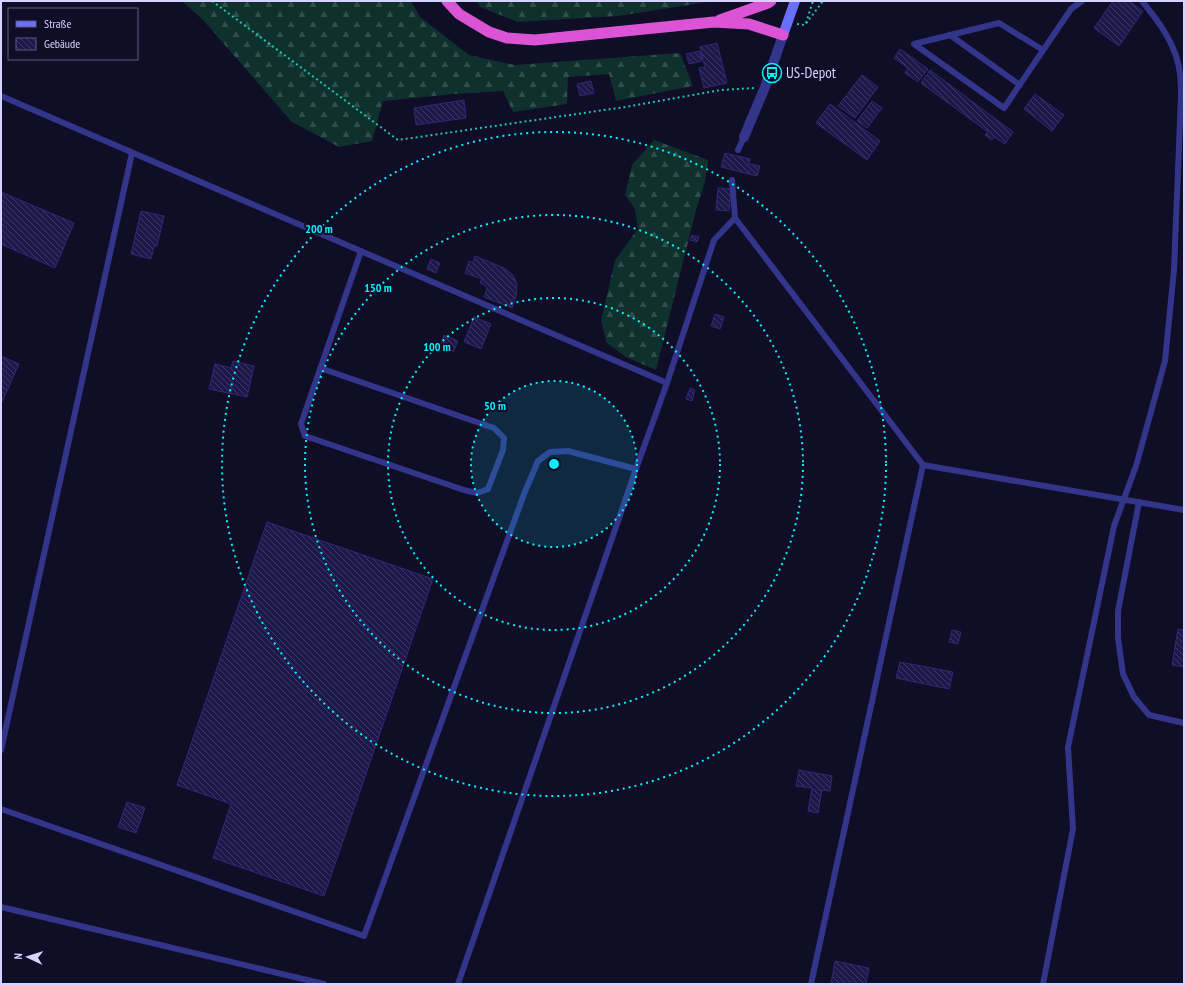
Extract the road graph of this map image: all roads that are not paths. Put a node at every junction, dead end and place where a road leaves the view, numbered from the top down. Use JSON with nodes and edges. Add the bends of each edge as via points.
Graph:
{"nodes":[{"id":1,"x":447,"y":1,"type":"edge"},
{"id":2,"x":771,"y":1,"type":"edge"},
{"id":3,"x":795,"y":1,"type":"edge"},
{"id":4,"x":1082,"y":1,"type":"edge"},
{"id":5,"x":1142,"y":1,"type":"edge"},
{"id":6,"x":714,"y":22,"type":"junction"},
{"id":7,"x":783,"y":35,"type":"junction"},
{"id":8,"x":950,"y":35,"type":"junction"},
{"id":9,"x":1043,"y":50,"type":"junction"},
{"id":10,"x":1020,"y":85,"type":"junction"},
{"id":11,"x":1,"y":96,"type":"edge"},
{"id":12,"x":744,"y":137,"type":"joint"},
{"id":13,"x":738,"y":150,"type":"dead end"},
{"id":14,"x":132,"y":153,"type":"junction"},
{"id":15,"x":732,"y":180,"type":"dead end"},
{"id":16,"x":735,"y":218,"type":"junction"},
{"id":17,"x":361,"y":251,"type":"junction"},
{"id":18,"x":320,"y":368,"type":"junction"},
{"id":19,"x":667,"y":383,"type":"junction"},
{"id":20,"x":923,"y":464,"type":"junction"},
{"id":21,"x":636,"y":469,"type":"junction"},
{"id":22,"x":1124,"y":499,"type":"junction"},
{"id":23,"x":1139,"y":502,"type":"junction"},
{"id":24,"x":1184,"y":510,"type":"edge"},
{"id":25,"x":1184,"y":723,"type":"edge"},
{"id":26,"x":1,"y":750,"type":"edge"},
{"id":27,"x":1,"y":809,"type":"edge"},
{"id":28,"x":1,"y":907,"type":"edge"},
{"id":29,"x":324,"y":984,"type":"edge"},
{"id":30,"x":458,"y":984,"type":"edge"},
{"id":31,"x":811,"y":984,"type":"edge"},
{"id":32,"x":1043,"y":984,"type":"edge"}],
"edges":[{"from":1,"to":6,"type":"highway","via":[[459,14],[489,32],[507,38],[535,40]]},
{"from":2,"to":6,"type":"highway"},
{"from":3,"to":7,"type":"main road"},
{"from":4,"to":9,"type":"lane","via":[[1071,9]]},
{"from":5,"to":22,"type":"lane","via":[[1169,37],[1180,74],[1181,96],[1174,270],[1165,361],[1136,466]]},
{"from":6,"to":7,"type":"highway","via":[[749,24]]},
{"from":7,"to":12,"type":"street"},
{"from":8,"to":9,"type":"lane","via":[[999,23]]},
{"from":8,"to":10,"type":"lane"},
{"from":8,"to":10,"type":"lane","via":[[914,44],[1004,108]]},
{"from":9,"to":10,"type":"lane"},
{"from":11,"to":14,"type":"lane"},
{"from":12,"to":13,"type":"lane"},
{"from":14,"to":17,"type":"lane"},
{"from":14,"to":26,"type":"lane"},
{"from":15,"to":16,"type":"lane"},
{"from":16,"to":19,"type":"lane","via":[[714,240]]},
{"from":16,"to":20,"type":"lane"},
{"from":17,"to":18,"type":"lane"},
{"from":17,"to":19,"type":"lane"},
{"from":18,"to":18,"type":"lane","via":[[301,424],[305,436],[464,490],[477,493],[488,489],[503,450],[504,438],[494,428]]},
{"from":19,"to":21,"type":"lane"},
{"from":20,"to":22,"type":"lane"},
{"from":20,"to":31,"type":"lane"},
{"from":21,"to":27,"type":"lane","via":[[568,451],[550,452],[538,462],[524,494],[364,936]]},
{"from":21,"to":30,"type":"lane"},
{"from":22,"to":23,"type":"lane"},
{"from":22,"to":32,"type":"lane","via":[[1114,526],[1068,747],[1073,828]]},
{"from":23,"to":24,"type":"lane"},
{"from":23,"to":25,"type":"lane","via":[[1118,611],[1118,638],[1123,674],[1134,697],[1149,715]]},
{"from":28,"to":29,"type":"lane"}]}
